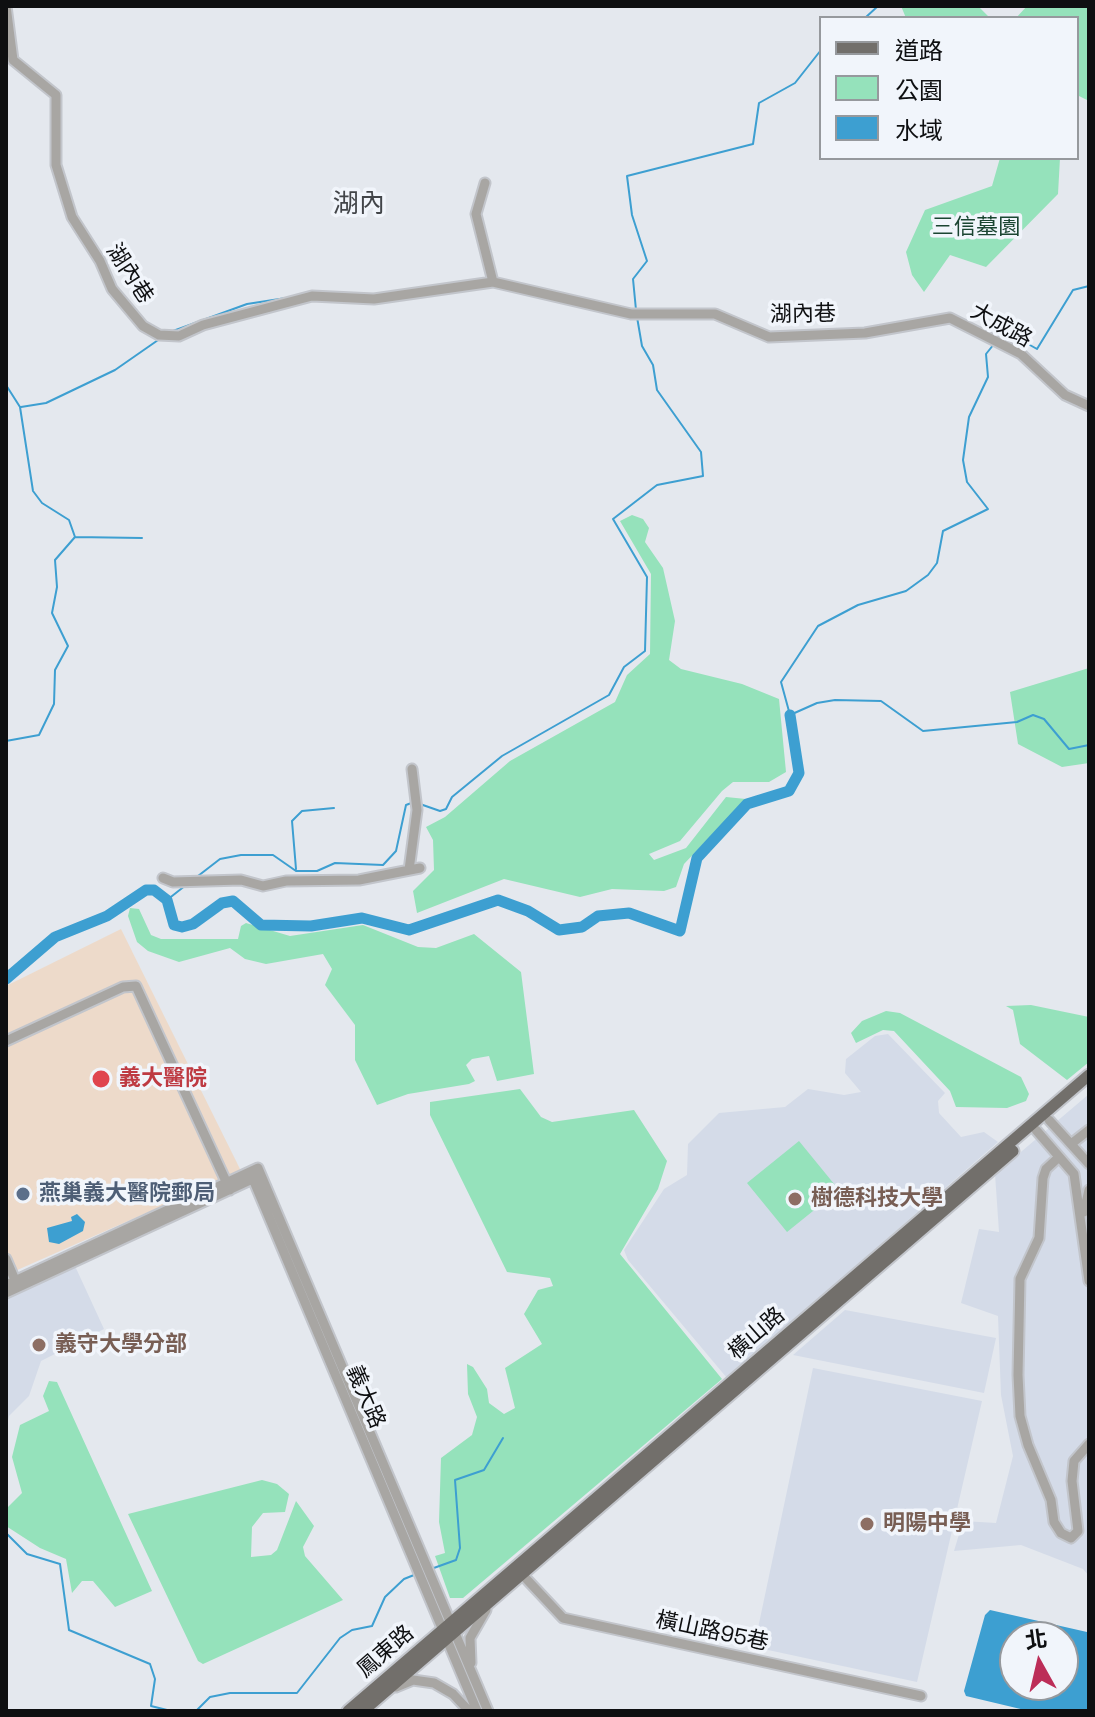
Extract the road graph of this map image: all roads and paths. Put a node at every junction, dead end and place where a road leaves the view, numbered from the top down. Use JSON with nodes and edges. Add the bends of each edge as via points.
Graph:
{"nodes":[{"id":1,"x":6,"y":6,"type":"edge"},
{"id":2,"x":485,"y":183,"type":"dead end"},
{"id":3,"x":493,"y":282,"type":"junction"},
{"id":4,"x":929,"y":319,"type":"joint"},
{"id":5,"x":1089,"y":406,"type":"edge"},
{"id":6,"x":412,"y":769,"type":"dead end"},
{"id":7,"x":163,"y":878,"type":"dead end"},
{"id":8,"x":6,"y":1041,"type":"edge"},
{"id":9,"x":1089,"y":1075,"type":"edge"},
{"id":10,"x":1089,"y":1085,"type":"edge"},
{"id":11,"x":1049,"y":1120,"type":"junction"},
{"id":12,"x":1036,"y":1130,"type":"junction"},
{"id":13,"x":1089,"y":1130,"type":"edge"},
{"id":14,"x":1071,"y":1144,"type":"junction"},
{"id":15,"x":1059,"y":1157,"type":"junction"},
{"id":16,"x":1089,"y":1164,"type":"edge"},
{"id":17,"x":228,"y":1186,"type":"junction"},
{"id":18,"x":1089,"y":1190,"type":"edge"},
{"id":19,"x":1086,"y":1236,"type":"edge"},
{"id":20,"x":6,"y":1259,"type":"edge"},
{"id":21,"x":1089,"y":1281,"type":"edge"},
{"id":22,"x":9,"y":1287,"type":"edge"},
{"id":23,"x":1089,"y":1444,"type":"edge"},
{"id":24,"x":519,"y":1570,"type":"junction"},
{"id":25,"x":494,"y":1600,"type":"junction"},
{"id":26,"x":449,"y":1631,"type":"junction"},
{"id":27,"x":477,"y":1685,"type":"junction"},
{"id":28,"x":921,"y":1696,"type":"dead end"},
{"id":29,"x":380,"y":1698,"type":"junction"},
{"id":30,"x":348,"y":1711,"type":"edge"},
{"id":31,"x":363,"y":1711,"type":"edge"},
{"id":32,"x":469,"y":1711,"type":"edge"},
{"id":33,"x":477,"y":1711,"type":"edge"},
{"id":34,"x":488,"y":1711,"type":"edge"}],
"edges":[{"from":1,"to":3,"type":"street","name":"湖內巷","via":[[13,60],[56,95],[56,165],[72,217],[112,289],[143,326],[169,338],[312,296],[374,299]]},
{"from":2,"to":3,"type":"street","via":[[476,214]]},
{"from":3,"to":4,"type":"street","name":"湖內巷","via":[[631,314],[715,314],[769,337],[865,333]]},
{"from":4,"to":5,"type":"street","name":"大成路","via":[[950,318],[1021,354],[1065,395]]},
{"from":6,"to":7,"type":"street","via":[[417,810],[414,869],[359,880],[263,886],[241,880]]},
{"from":8,"to":17,"type":"street","via":[[123,987],[136,986]]},
{"from":9,"to":24,"type":"main road","name":"橫山路"},
{"from":10,"to":11,"type":"main road","name":"橫山路"},
{"from":11,"to":12,"type":"main road","name":"橫山路"},
{"from":11,"to":14,"type":"street"},
{"from":12,"to":15,"type":"street"},
{"from":12,"to":24,"type":"main road","name":"橫山路"},
{"from":13,"to":14,"type":"street"},
{"from":14,"to":16,"type":"street"},
{"from":15,"to":19,"type":"street","via":[[1074,1174]]},
{"from":15,"to":23,"type":"street","via":[[1043,1178],[1039,1238],[1020,1279],[1018,1375],[1028,1445],[1051,1500],[1054,1522],[1071,1538],[1078,1531],[1074,1461]]},
{"from":17,"to":22,"type":"street","name":"義大路"},
{"from":17,"to":26,"type":"street","name":"義大路","via":[[255,1175]]},
{"from":18,"to":19,"type":"street"},
{"from":19,"to":21,"type":"street"},
{"from":20,"to":22,"type":"street"},
{"from":24,"to":25,"type":"main road","name":"橫山路"},
{"from":24,"to":26,"type":"main road","name":"橫山路"},
{"from":24,"to":28,"type":"street","name":"橫山路95巷","via":[[563,1618]]},
{"from":25,"to":26,"type":"main road","name":"橫山路"},
{"from":25,"to":27,"type":"street","via":[[470,1638]]},
{"from":26,"to":27,"type":"street"},
{"from":26,"to":29,"type":"main road","name":"鳳東路"},
{"from":26,"to":30,"type":"main road","name":"鳳東路"},
{"from":26,"to":33,"type":"street"},
{"from":27,"to":34,"type":"street"},
{"from":29,"to":31,"type":"main road","name":"鳳東路"},
{"from":29,"to":32,"type":"street","via":[[400,1684],[426,1681],[447,1689]]}]}
